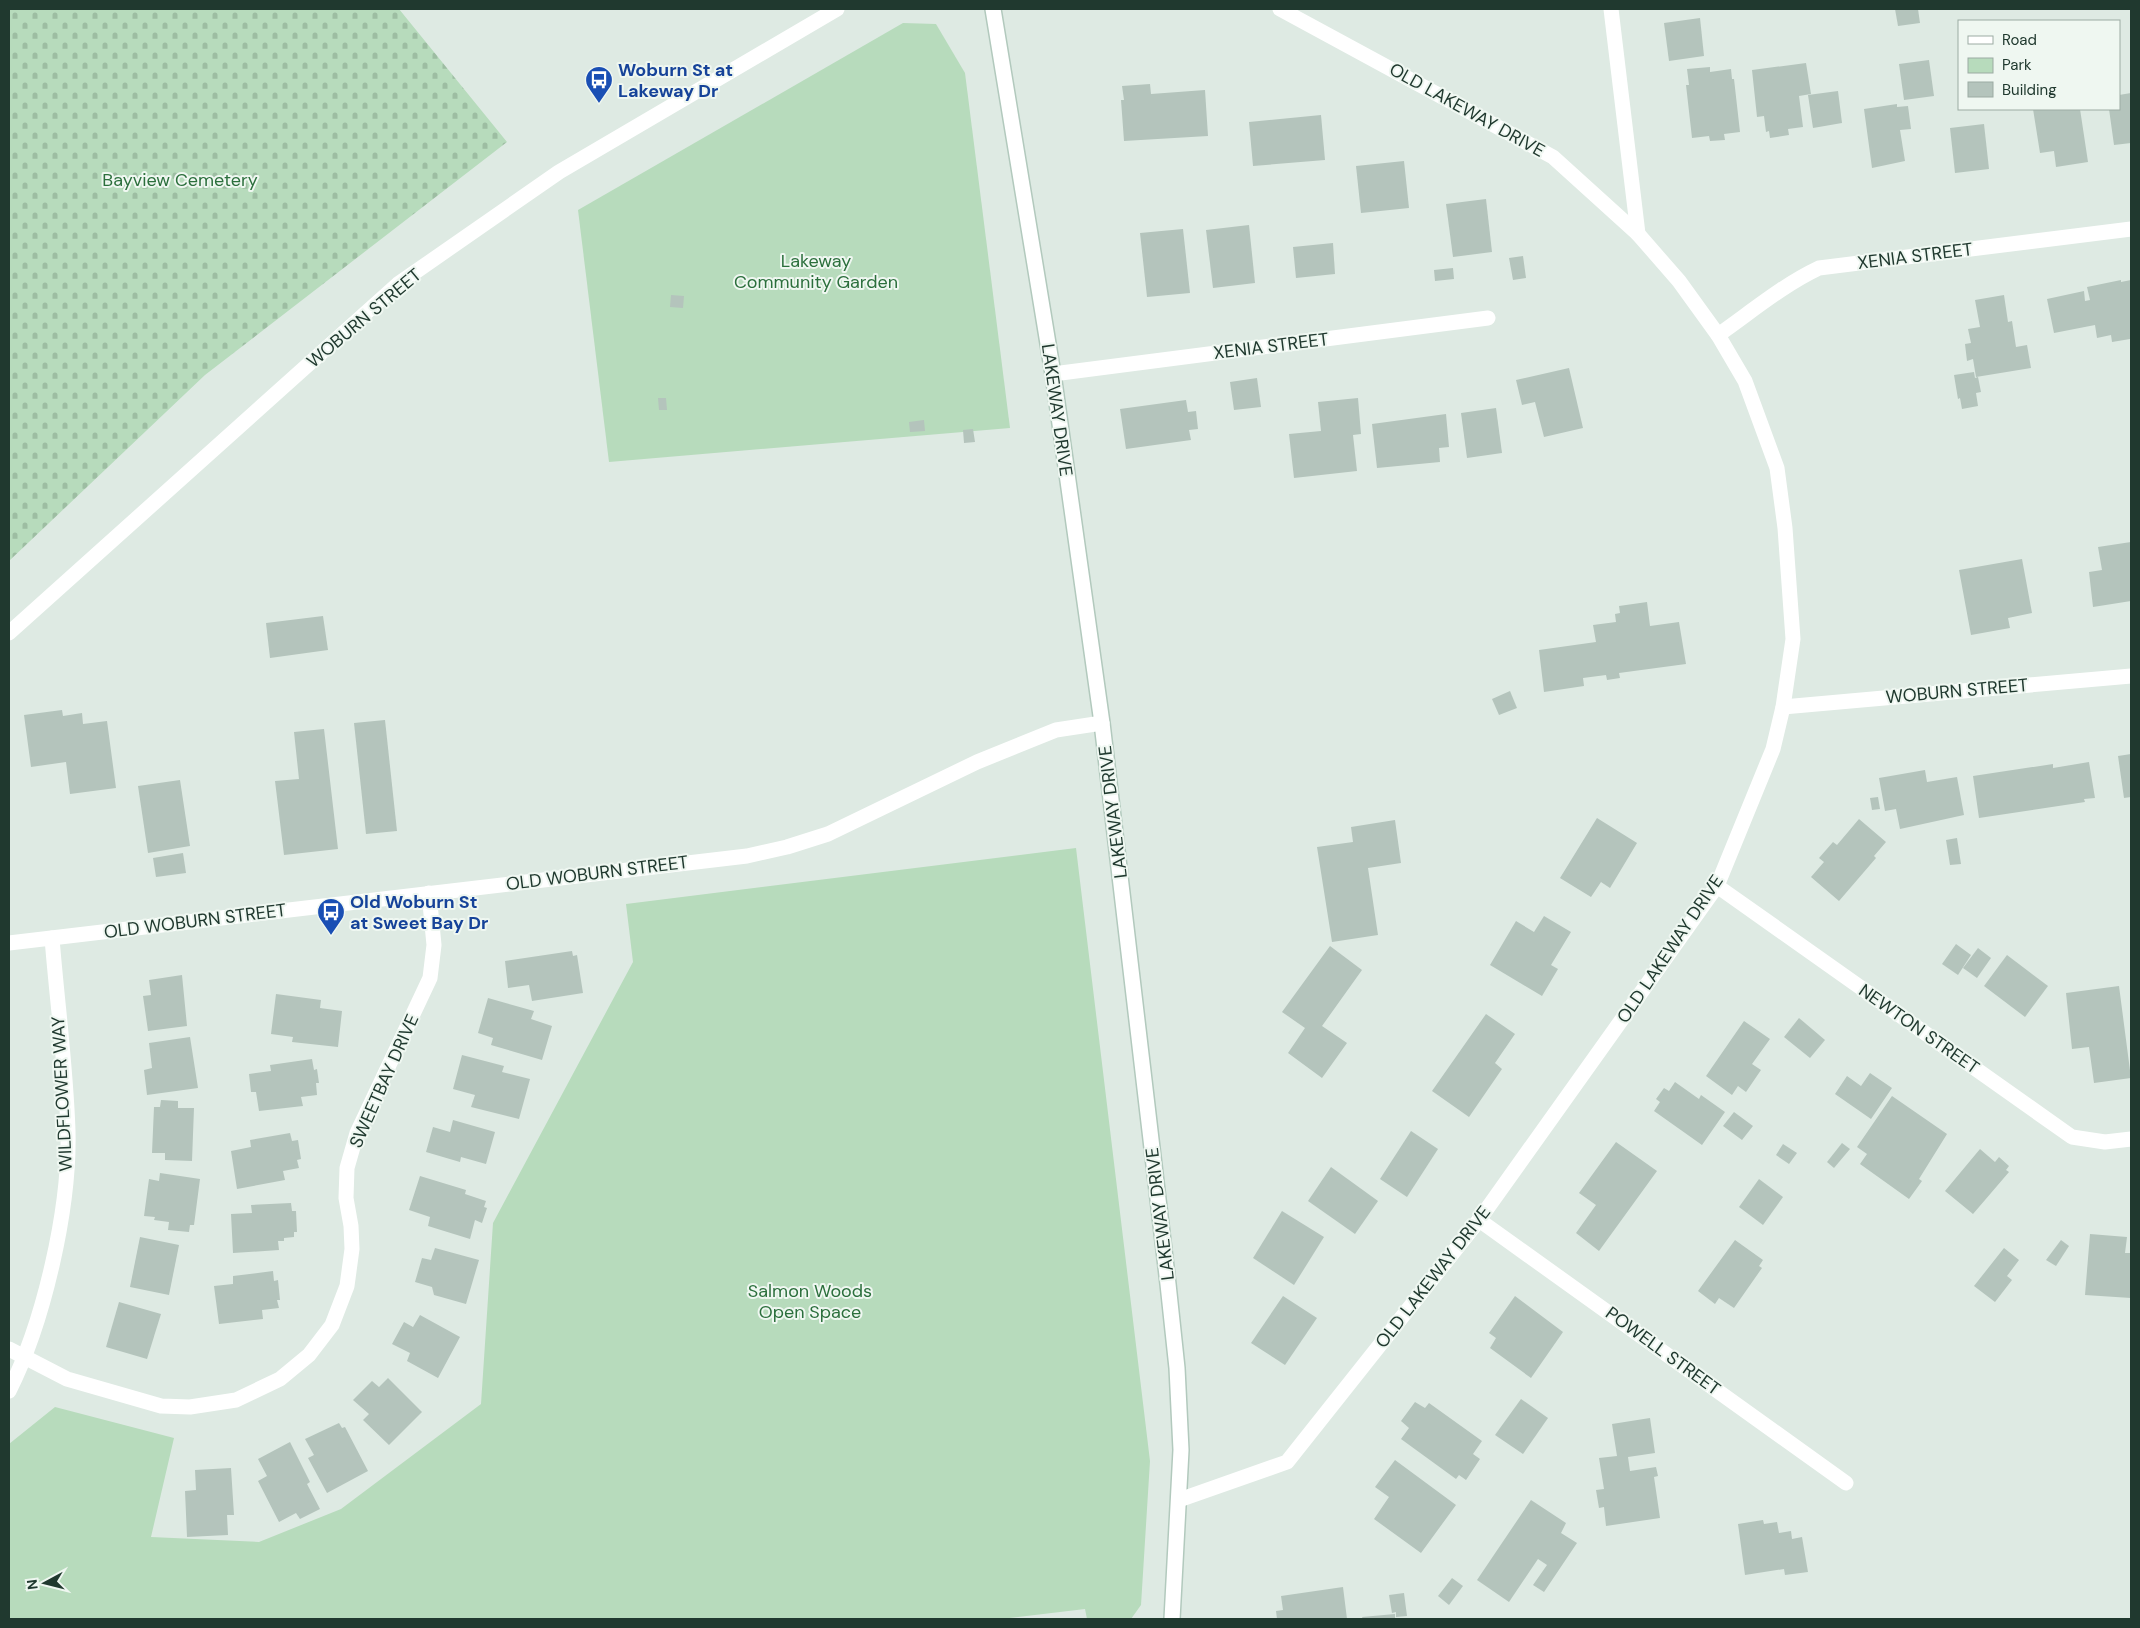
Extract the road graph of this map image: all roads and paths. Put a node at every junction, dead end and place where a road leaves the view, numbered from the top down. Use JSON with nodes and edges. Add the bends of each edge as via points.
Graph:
{"nodes":[{"id":1,"x":837,"y":9,"type":"edge"},
{"id":2,"x":993,"y":9,"type":"edge"},
{"id":3,"x":1280,"y":9,"type":"edge"},
{"id":4,"x":1611,"y":9,"type":"edge"},
{"id":5,"x":2131,"y":230,"type":"edge"},
{"id":6,"x":1638,"y":234,"type":"junction"},
{"id":7,"x":1488,"y":318,"type":"dead end"},
{"id":8,"x":1718,"y":335,"type":"junction"},
{"id":9,"x":1053,"y":374,"type":"junction"},
{"id":10,"x":9,"y":634,"type":"edge"},
{"id":11,"x":2131,"y":676,"type":"edge"},
{"id":12,"x":1783,"y":707,"type":"junction"},
{"id":13,"x":1102,"y":723,"type":"junction"},
{"id":14,"x":1717,"y":886,"type":"junction"},
{"id":15,"x":429,"y":893,"type":"junction"},
{"id":16,"x":52,"y":938,"type":"junction"},
{"id":17,"x":9,"y":943,"type":"edge"},
{"id":18,"x":2131,"y":1139,"type":"edge"},
{"id":19,"x":1479,"y":1220,"type":"junction"},
{"id":20,"x":9,"y":1349,"type":"edge"},
{"id":21,"x":25,"y":1359,"type":"junction"},
{"id":22,"x":9,"y":1391,"type":"edge"},
{"id":23,"x":1846,"y":1483,"type":"dead end"},
{"id":24,"x":1179,"y":1500,"type":"junction"},
{"id":25,"x":1172,"y":1619,"type":"edge"}],
"edges":[{"from":1,"to":10,"type":"street","name":"WOBURN STREET","via":[[559,172],[398,284]]},
{"from":2,"to":9,"type":"street","name":"LAKEWAY DRIVE"},
{"from":3,"to":6,"type":"street","name":"OLD LAKEWAY DRIVE","via":[[1553,158]]},
{"from":4,"to":6,"type":"street"},
{"from":5,"to":8,"type":"street","name":"XENIA STREET","via":[[1819,268],[1794,280]]},
{"from":6,"to":8,"type":"street","name":"OLD LAKEWAY DRIVE","via":[[1679,281]]},
{"from":7,"to":9,"type":"street","name":"XENIA STREET"},
{"from":8,"to":12,"type":"street","name":"OLD LAKEWAY DRIVE","via":[[1745,381],[1777,468],[1793,639]]},
{"from":9,"to":13,"type":"street","name":"LAKEWAY DRIVE"},
{"from":11,"to":12,"type":"street","name":"WOBURN STREET"},
{"from":12,"to":14,"type":"street","name":"OLD LAKEWAY DRIVE","via":[[1773,749]]},
{"from":13,"to":15,"type":"street","name":"OLD WOBURN STREET","via":[[1056,730],[977,762],[828,834],[787,847],[747,856]]},
{"from":13,"to":24,"type":"street","name":"LAKEWAY DRIVE","via":[[1177,1368],[1181,1450]]},
{"from":14,"to":18,"type":"street","name":"NEWTON STREET","via":[[2072,1137],[2105,1142]]},
{"from":14,"to":19,"type":"street","name":"OLD LAKEWAY DRIVE"},
{"from":15,"to":16,"type":"street","name":"OLD WOBURN STREET"},
{"from":15,"to":21,"type":"street","name":"SWEETBAY DRIVE","via":[[434,945],[430,978],[356,1134],[347,1168],[346,1198],[352,1249],[347,1286],[332,1325],[309,1355],[280,1380],[236,1400],[190,1407],[161,1406],[67,1379]]},
{"from":16,"to":17,"type":"street","name":"OLD WOBURN STREET"},
{"from":16,"to":21,"type":"street","name":"WILDFLOWER WAY","via":[[68,1132],[66,1185],[48,1278]]},
{"from":19,"to":23,"type":"street","name":"POWELL STREET"},
{"from":19,"to":24,"type":"street","name":"OLD LAKEWAY DRIVE","via":[[1287,1462]]},
{"from":20,"to":21,"type":"street","name":"SWEETBAY DRIVE"},
{"from":21,"to":22,"type":"street","name":"WILDFLOWER WAY"},
{"from":24,"to":25,"type":"street","name":"LAKEWAY DRIVE"}]}
